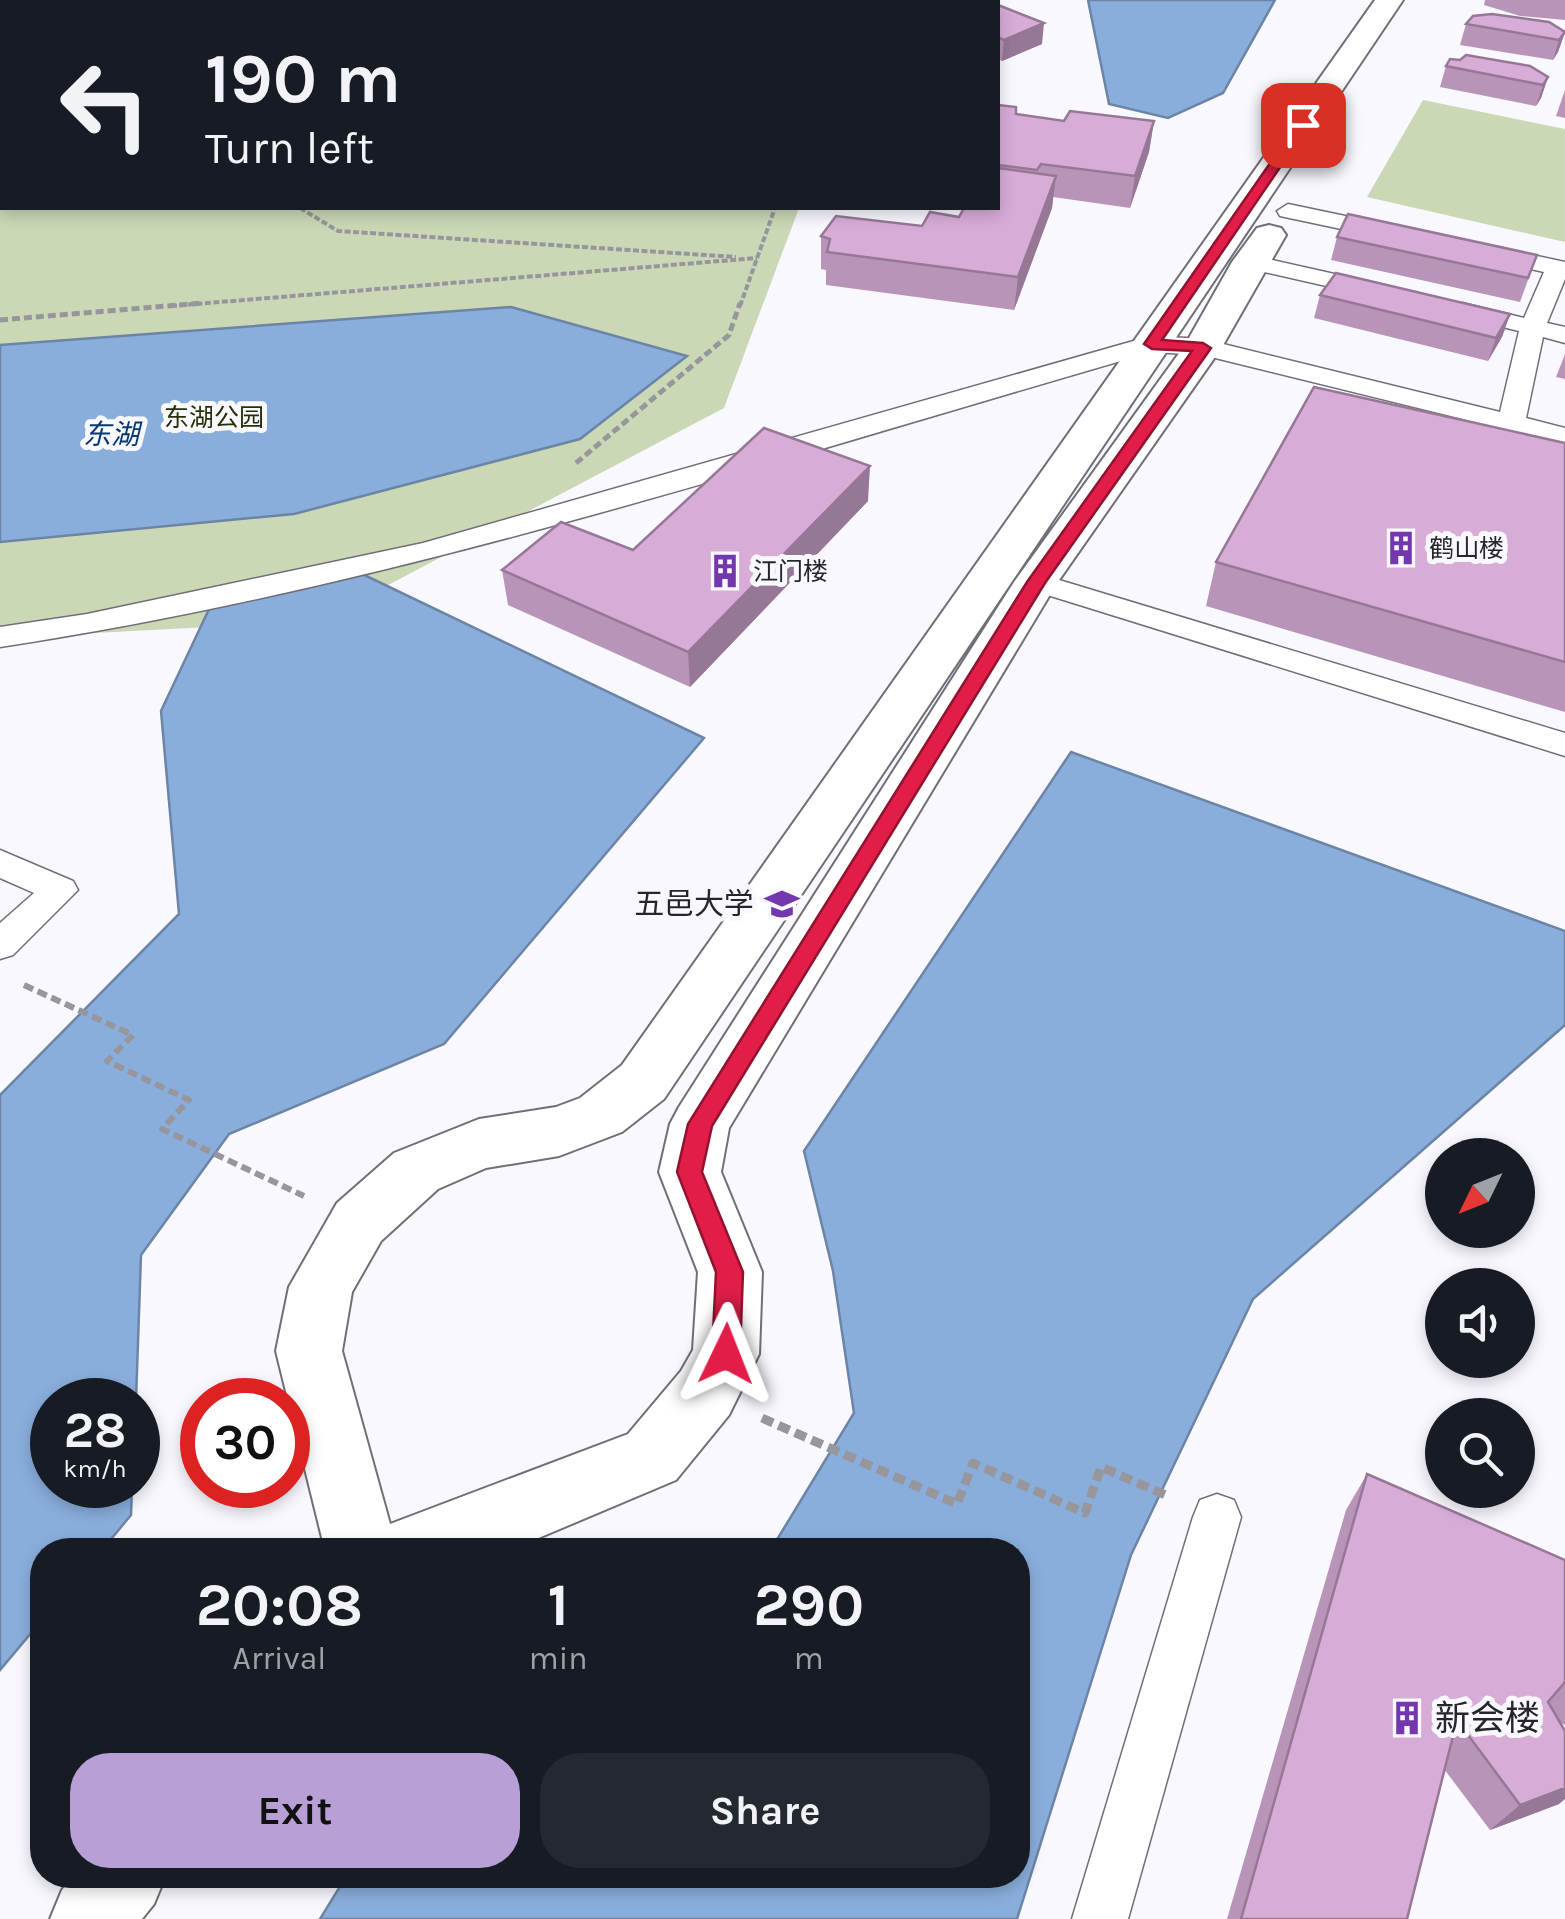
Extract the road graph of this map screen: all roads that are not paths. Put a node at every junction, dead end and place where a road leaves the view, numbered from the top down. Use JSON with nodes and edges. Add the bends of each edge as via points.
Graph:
{"nodes":[{"id":1,"x":1389,"y":0,"type":"edge"},
{"id":2,"x":1416,"y":0,"type":"edge"},
{"id":3,"x":1288,"y":210,"type":"junction"},
{"id":4,"x":1423,"y":239,"type":"edge"},
{"id":5,"x":1462,"y":247,"type":"edge"},
{"id":6,"x":1250,"y":262,"type":"junction"},
{"id":7,"x":1562,"y":268,"type":"edge"},
{"id":8,"x":1401,"y":296,"type":"edge"},
{"id":9,"x":1438,"y":305,"type":"edge"},
{"id":10,"x":1533,"y":327,"type":"junction"},
{"id":11,"x":1565,"y":334,"type":"edge"},
{"id":12,"x":1152,"y":344,"type":"junction"},
{"id":13,"x":1203,"y":348,"type":"junction"},
{"id":14,"x":1511,"y":423,"type":"junction"},
{"id":15,"x":1565,"y":436,"type":"edge"},
{"id":16,"x":1036,"y":582,"type":"junction"},
{"id":17,"x":0,"y":637,"type":"edge"},
{"id":18,"x":1565,"y":745,"type":"edge"},
{"id":19,"x":0,"y":863,"type":"edge"},
{"id":20,"x":0,"y":946,"type":"edge"},
{"id":21,"x":1217,"y":1517,"type":"road end"},
{"id":22,"x":358,"y":1538,"type":"edge"},
{"id":23,"x":447,"y":1538,"type":"edge"},
{"id":24,"x":115,"y":1888,"type":"edge"},
{"id":25,"x":91,"y":1919,"type":"edge"},
{"id":26,"x":1100,"y":1919,"type":"edge"}],
"edges":[{"from":1,"to":12,"type":"street"},
{"from":2,"to":3,"type":"street","via":[[1350,86]]},
{"from":3,"to":4,"type":"lane"},
{"from":3,"to":6,"type":"street"},
{"from":5,"to":7,"type":"lane"},
{"from":6,"to":8,"type":"lane"},
{"from":6,"to":13,"type":"street"},
{"from":7,"to":10,"type":"lane"},
{"from":9,"to":10,"type":"lane"},
{"from":10,"to":11,"type":"lane"},
{"from":10,"to":14,"type":"lane"},
{"from":12,"to":13,"type":"lane"},
{"from":12,"to":17,"type":"lane","via":[[428,551]]},
{"from":12,"to":22,"type":"street","via":[[643,1082],[601,1115],[559,1131],[479,1144],[416,1171],[359,1222],[322,1286],[309,1351]]},
{"from":13,"to":14,"type":"lane"},
{"from":13,"to":16,"type":"street"},
{"from":14,"to":15,"type":"lane"},
{"from":16,"to":18,"type":"lane"},
{"from":16,"to":23,"type":"street","via":[[700,1124],[690,1172],[730,1272],[726,1354],[705,1393],[652,1458]]},
{"from":19,"to":20,"type":"lane","via":[[60,890]]},
{"from":21,"to":26,"type":"lane"},
{"from":24,"to":25,"type":"street"}]}
